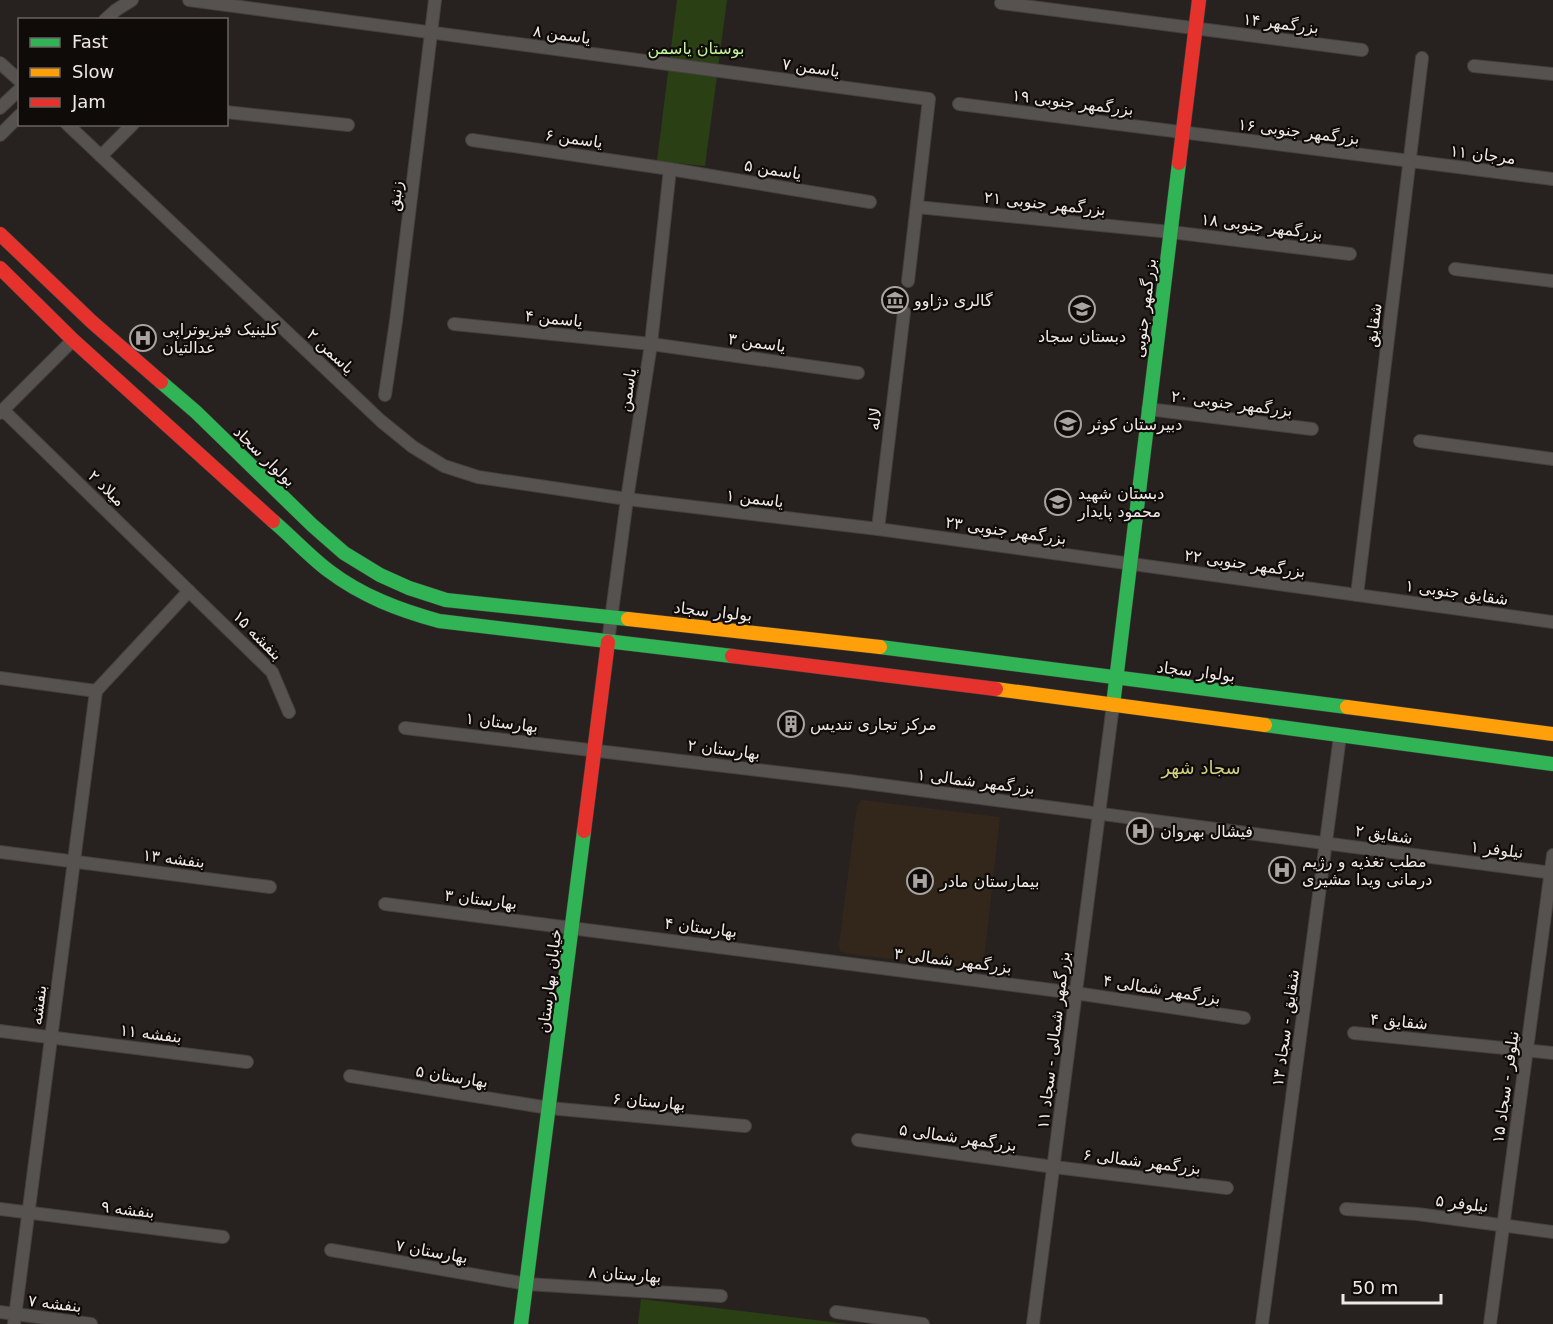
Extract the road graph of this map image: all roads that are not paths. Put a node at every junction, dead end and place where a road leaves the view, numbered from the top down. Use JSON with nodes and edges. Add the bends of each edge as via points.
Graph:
{"nodes":[{"id":1,"x":132,"y":0,"type":"edge"},
{"id":2,"x":189,"y":0,"type":"edge"},
{"id":3,"x":435,"y":0,"type":"edge"},
{"id":4,"x":1199,"y":0,"type":"edge"},
{"id":5,"x":1001,"y":3,"type":"dead end"},
{"id":6,"x":107,"y":18,"type":"edge"},
{"id":7,"x":1196,"y":29,"type":"junction"},
{"id":8,"x":431,"y":33,"type":"junction"},
{"id":9,"x":1362,"y":50,"type":"dead end"},
{"id":10,"x":1422,"y":58,"type":"dead end"},
{"id":11,"x":0,"y":63,"type":"edge"},
{"id":12,"x":1474,"y":66,"type":"dead end"},
{"id":13,"x":689,"y":68,"type":"joint"},
{"id":14,"x":1553,"y":74,"type":"edge"},
{"id":15,"x":18,"y":79,"type":"edge"},
{"id":16,"x":18,"y":90,"type":"edge"},
{"id":17,"x":959,"y":104,"type":"dead end"},
{"id":18,"x":0,"y":108,"type":"edge"},
{"id":19,"x":228,"y":112,"type":"edge"},
{"id":20,"x":18,"y":117,"type":"edge"},
{"id":21,"x":348,"y":125,"type":"dead end"},
{"id":22,"x":69,"y":126,"type":"edge"},
{"id":23,"x":131,"y":126,"type":"edge"},
{"id":24,"x":1184,"y":133,"type":"junction"},
{"id":25,"x":0,"y":135,"type":"edge"},
{"id":26,"x":472,"y":140,"type":"dead end"},
{"id":27,"x":101,"y":156,"type":"junction"},
{"id":28,"x":1410,"y":161,"type":"junction"},
{"id":29,"x":670,"y":169,"type":"junction"},
{"id":30,"x":1553,"y":179,"type":"edge"},
{"id":31,"x":870,"y":201,"type":"dead end"},
{"id":32,"x":917,"y":207,"type":"junction"},
{"id":33,"x":1171,"y":232,"type":"junction"},
{"id":34,"x":0,"y":234,"type":"edge"},
{"id":35,"x":1350,"y":254,"type":"dead end"},
{"id":36,"x":0,"y":268,"type":"edge"},
{"id":37,"x":1455,"y":268,"type":"dead end"},
{"id":38,"x":908,"y":281,"type":"dead end"},
{"id":39,"x":1553,"y":281,"type":"edge"},
{"id":40,"x":904,"y":312,"type":"dead end"},
{"id":41,"x":454,"y":324,"type":"dead end"},
{"id":42,"x":73,"y":340,"type":"junction"},
{"id":43,"x":651,"y":344,"type":"junction"},
{"id":44,"x":858,"y":373,"type":"dead end"},
{"id":45,"x":385,"y":395,"type":"dead end"},
{"id":46,"x":1148,"y":409,"type":"junction"},
{"id":47,"x":1,"y":411,"type":"edge"},
{"id":48,"x":1312,"y":429,"type":"dead end"},
{"id":49,"x":1420,"y":441,"type":"dead end"},
{"id":50,"x":1553,"y":459,"type":"edge"},
{"id":51,"x":627,"y":499,"type":"junction"},
{"id":52,"x":878,"y":529,"type":"junction"},
{"id":53,"x":1129,"y":563,"type":"junction"},
{"id":54,"x":189,"y":591,"type":"junction"},
{"id":55,"x":1357,"y":595,"type":"junction"},
{"id":56,"x":612,"y":617,"type":"junction"},
{"id":57,"x":1553,"y":621,"type":"edge"},
{"id":58,"x":608,"y":642,"type":"junction"},
{"id":59,"x":1116,"y":677,"type":"junction"},
{"id":60,"x":0,"y":678,"type":"edge"},
{"id":61,"x":96,"y":691,"type":"junction"},
{"id":62,"x":1113,"y":705,"type":"junction"},
{"id":63,"x":289,"y":712,"type":"dead end"},
{"id":64,"x":405,"y":728,"type":"dead end"},
{"id":65,"x":1553,"y":734,"type":"edge"},
{"id":66,"x":1340,"y":735,"type":"junction"},
{"id":67,"x":595,"y":750,"type":"junction"},
{"id":68,"x":1553,"y":764,"type":"edge"},
{"id":69,"x":850,"y":781,"type":"joint"},
{"id":70,"x":1099,"y":813,"type":"junction"},
{"id":71,"x":1218,"y":829,"type":"joint"},
{"id":72,"x":1326,"y":843,"type":"junction"},
{"id":73,"x":0,"y":852,"type":"edge"},
{"id":74,"x":1553,"y":855,"type":"edge"},
{"id":75,"x":1438,"y":858,"type":"joint"},
{"id":76,"x":74,"y":862,"type":"junction"},
{"id":77,"x":1552,"y":873,"type":"edge"},
{"id":78,"x":270,"y":887,"type":"dead end"},
{"id":79,"x":385,"y":904,"type":"dead end"},
{"id":80,"x":572,"y":927,"type":"junction"},
{"id":81,"x":825,"y":960,"type":"joint"},
{"id":82,"x":1075,"y":993,"type":"junction"},
{"id":83,"x":1244,"y":1018,"type":"dead end"},
{"id":84,"x":0,"y":1031,"type":"edge"},
{"id":85,"x":1354,"y":1033,"type":"dead end"},
{"id":86,"x":51,"y":1037,"type":"junction"},
{"id":87,"x":1527,"y":1050,"type":"junction"},
{"id":88,"x":1553,"y":1053,"type":"edge"},
{"id":89,"x":247,"y":1062,"type":"dead end"},
{"id":90,"x":351,"y":1076,"type":"dead end"},
{"id":91,"x":549,"y":1108,"type":"junction"},
{"id":92,"x":746,"y":1126,"type":"dead end"},
{"id":93,"x":858,"y":1140,"type":"dead end"},
{"id":94,"x":1054,"y":1167,"type":"junction"},
{"id":95,"x":1227,"y":1188,"type":"dead end"},
{"id":96,"x":0,"y":1209,"type":"edge"},
{"id":97,"x":1346,"y":1209,"type":"dead end"},
{"id":98,"x":28,"y":1212,"type":"junction"},
{"id":99,"x":1503,"y":1225,"type":"junction"},
{"id":100,"x":1553,"y":1232,"type":"edge"},
{"id":101,"x":223,"y":1238,"type":"dead end"},
{"id":102,"x":331,"y":1250,"type":"dead end"},
{"id":103,"x":526,"y":1284,"type":"junction"},
{"id":104,"x":721,"y":1296,"type":"dead end"},
{"id":105,"x":0,"y":1312,"type":"edge"},
{"id":106,"x":836,"y":1312,"type":"dead end"},
{"id":107,"x":14,"y":1319,"type":"edge"},
{"id":108,"x":91,"y":1324,"type":"edge"},
{"id":109,"x":521,"y":1324,"type":"edge"},
{"id":110,"x":923,"y":1324,"type":"edge"},
{"id":111,"x":1033,"y":1324,"type":"edge"},
{"id":112,"x":1262,"y":1324,"type":"edge"},
{"id":113,"x":1490,"y":1324,"type":"edge"}],
"edges":[{"from":1,"to":6,"type":"street"},
{"from":2,"to":8,"type":"street","name":"یاسمن ۸"},
{"from":3,"to":8,"type":"street","name":"زنبق"},
{"from":4,"to":7,"type":"main road","name":"بزرگمهر جنوبی"},
{"from":5,"to":7,"type":"street","name":"بزرگمهر ۱۴"},
{"from":7,"to":9,"type":"street","name":"بزرگمهر ۱۴"},
{"from":7,"to":24,"type":"main road","name":"بزرگمهر جنوبی"},
{"from":8,"to":13,"type":"street","name":"یاسمن ۸"},
{"from":8,"to":45,"type":"street","name":"زنبق"},
{"from":10,"to":28,"type":"street","name":"شقایق"},
{"from":11,"to":15,"type":"street"},
{"from":12,"to":14,"type":"street"},
{"from":13,"to":32,"type":"street","name":"یاسمن ۷","via":[[929,99]]},
{"from":16,"to":18,"type":"street"},
{"from":17,"to":24,"type":"street","name":"بزرگمهر جنوبی ۱۹"},
{"from":19,"to":21,"type":"street"},
{"from":20,"to":25,"type":"street"},
{"from":22,"to":27,"type":"street","name":"یاسمن ۲"},
{"from":23,"to":27,"type":"street"},
{"from":24,"to":28,"type":"street","name":"بزرگمهر جنوبی ۱۶"},
{"from":24,"to":33,"type":"main road","name":"بزرگمهر جنوبی"},
{"from":26,"to":29,"type":"street","name":"یاسمن ۶"},
{"from":27,"to":51,"type":"street","name":"یاسمن ۲","via":[[413,447],[444,466],[478,477]]},
{"from":28,"to":30,"type":"street","name":"مرجان ۱۱"},
{"from":28,"to":55,"type":"street","name":"شقایق"},
{"from":29,"to":31,"type":"street","name":"یاسمن ۵"},
{"from":29,"to":43,"type":"street","name":"یاسمن"},
{"from":32,"to":33,"type":"street","name":"بزرگمهر جنوبی ۲۱"},
{"from":32,"to":38,"type":"street"},
{"from":33,"to":35,"type":"street","name":"بزرگمهر جنوبی ۱۸"},
{"from":33,"to":46,"type":"main road","name":"بزرگمهر جنوبی"},
{"from":34,"to":56,"type":"main road","name":"بولوار سجاد","via":[[92,322],[196,412],[312,525],[344,553],[380,576],[446,600]]},
{"from":36,"to":42,"type":"main road"},
{"from":37,"to":39,"type":"street"},
{"from":40,"to":52,"type":"street","name":"لاله"},
{"from":41,"to":43,"type":"street","name":"یاسمن ۴"},
{"from":42,"to":47,"type":"street"},
{"from":42,"to":58,"type":"main road","via":[[329,571],[368,596],[402,612],[439,621]]},
{"from":43,"to":44,"type":"street","name":"یاسمن ۳"},
{"from":43,"to":51,"type":"street","name":"یاسمن"},
{"from":46,"to":48,"type":"street","name":"بزرگمهر جنوبی ۲۰"},
{"from":46,"to":53,"type":"main road","name":"بزرگمهر جنوبی"},
{"from":47,"to":54,"type":"street","name":"میلاد ۲"},
{"from":49,"to":50,"type":"street"},
{"from":51,"to":52,"type":"street","name":"یاسمن ۱"},
{"from":51,"to":56,"type":"street","name":"یاسمن"},
{"from":52,"to":53,"type":"street","name":"بزرگمهر جنوبی ۲۳"},
{"from":53,"to":55,"type":"street","name":"بزرگمهر جنوبی ۲۲"},
{"from":53,"to":59,"type":"main road","name":"بزرگمهر جنوبی"},
{"from":54,"to":61,"type":"street"},
{"from":54,"to":63,"type":"street","name":"بنفشه ۱۵","via":[[272,672]]},
{"from":55,"to":57,"type":"street","name":"شقایق جنوبی ۱"},
{"from":56,"to":58,"type":"street","name":"یاسمن"},
{"from":56,"to":59,"type":"main road","name":"بولوار سجاد"},
{"from":58,"to":62,"type":"main road"},
{"from":58,"to":67,"type":"main road","name":"خیابان بهارستان"},
{"from":59,"to":62,"type":"main road","name":"بزرگمهر جنوبی"},
{"from":59,"to":65,"type":"main road","name":"بولوار سجاد"},
{"from":60,"to":61,"type":"street"},
{"from":61,"to":76,"type":"street","name":"بنفشه"},
{"from":62,"to":66,"type":"main road"},
{"from":62,"to":70,"type":"street","name":"بزرگمهر شمالی - سجاد ۱۱"},
{"from":64,"to":67,"type":"street","name":"بهارستان ۱"},
{"from":66,"to":68,"type":"main road"},
{"from":66,"to":72,"type":"street","name":"شقایق - سجاد ۱۳"},
{"from":67,"to":69,"type":"street","name":"بهارستان ۲"},
{"from":67,"to":80,"type":"main road","name":"خیابان بهارستان"},
{"from":69,"to":70,"type":"street","name":"بزرگمهر شمالی ۱"},
{"from":70,"to":71,"type":"street","name":"بزرگمهر شمالی ۱"},
{"from":70,"to":82,"type":"street","name":"بزرگمهر شمالی - سجاد ۱۱"},
{"from":71,"to":72,"type":"street","name":"شقایق ۲"},
{"from":72,"to":75,"type":"street","name":"شقایق ۲"},
{"from":72,"to":112,"type":"street","name":"شقایق - سجاد ۱۳"},
{"from":73,"to":76,"type":"street","name":"بنفشه ۱۳"},
{"from":74,"to":77,"type":"street","name":"نیلوفر - سجاد ۱۵"},
{"from":75,"to":77,"type":"street","name":"نیلوفر ۱"},
{"from":76,"to":78,"type":"street","name":"بنفشه ۱۳"},
{"from":76,"to":86,"type":"street","name":"بنفشه"},
{"from":77,"to":87,"type":"street","name":"نیلوفر - سجاد ۱۵"},
{"from":79,"to":80,"type":"street","name":"بهارستان ۳"},
{"from":80,"to":81,"type":"street","name":"بهارستان ۴"},
{"from":80,"to":91,"type":"main road","name":"خیابان بهارستان"},
{"from":81,"to":82,"type":"street","name":"بزرگمهر شمالی ۳"},
{"from":82,"to":83,"type":"street","name":"بزرگمهر شمالی ۴"},
{"from":82,"to":94,"type":"street","name":"بزرگمهر شمالی - سجاد ۱۱"},
{"from":84,"to":86,"type":"street","name":"بنفشه ۱۱"},
{"from":85,"to":87,"type":"street","name":"شقایق ۴"},
{"from":86,"to":89,"type":"street","name":"بنفشه ۱۱"},
{"from":86,"to":98,"type":"street","name":"بنفشه"},
{"from":87,"to":88,"type":"street","name":"شقایق ۴"},
{"from":87,"to":99,"type":"street","name":"نیلوفر - سجاد ۱۵"},
{"from":90,"to":91,"type":"street","name":"بهارستان ۵"},
{"from":91,"to":92,"type":"street","name":"بهارستان ۶"},
{"from":91,"to":103,"type":"main road","name":"خیابان بهارستان"},
{"from":93,"to":94,"type":"street","name":"بزرگمهر شمالی ۵"},
{"from":94,"to":95,"type":"street","name":"بزرگمهر شمالی ۶"},
{"from":94,"to":111,"type":"street","name":"بزرگمهر شمالی - سجاد ۱۱"},
{"from":96,"to":98,"type":"street","name":"بنفشه ۹"},
{"from":97,"to":99,"type":"street","name":"نیلوفر ۵"},
{"from":98,"to":101,"type":"street","name":"بنفشه ۹"},
{"from":98,"to":107,"type":"street","name":"بنفشه"},
{"from":99,"to":100,"type":"street","name":"نیلوفر ۵"},
{"from":99,"to":113,"type":"street","name":"نیلوفر - سجاد ۱۵"},
{"from":102,"to":103,"type":"street","name":"بهارستان ۷"},
{"from":103,"to":104,"type":"street","name":"بهارستان ۸"},
{"from":103,"to":109,"type":"main road","name":"خیابان بهارستان"},
{"from":105,"to":107,"type":"street","name":"بنفشه ۷"},
{"from":106,"to":110,"type":"street"},
{"from":107,"to":108,"type":"street","name":"بنفشه ۷"}]}
